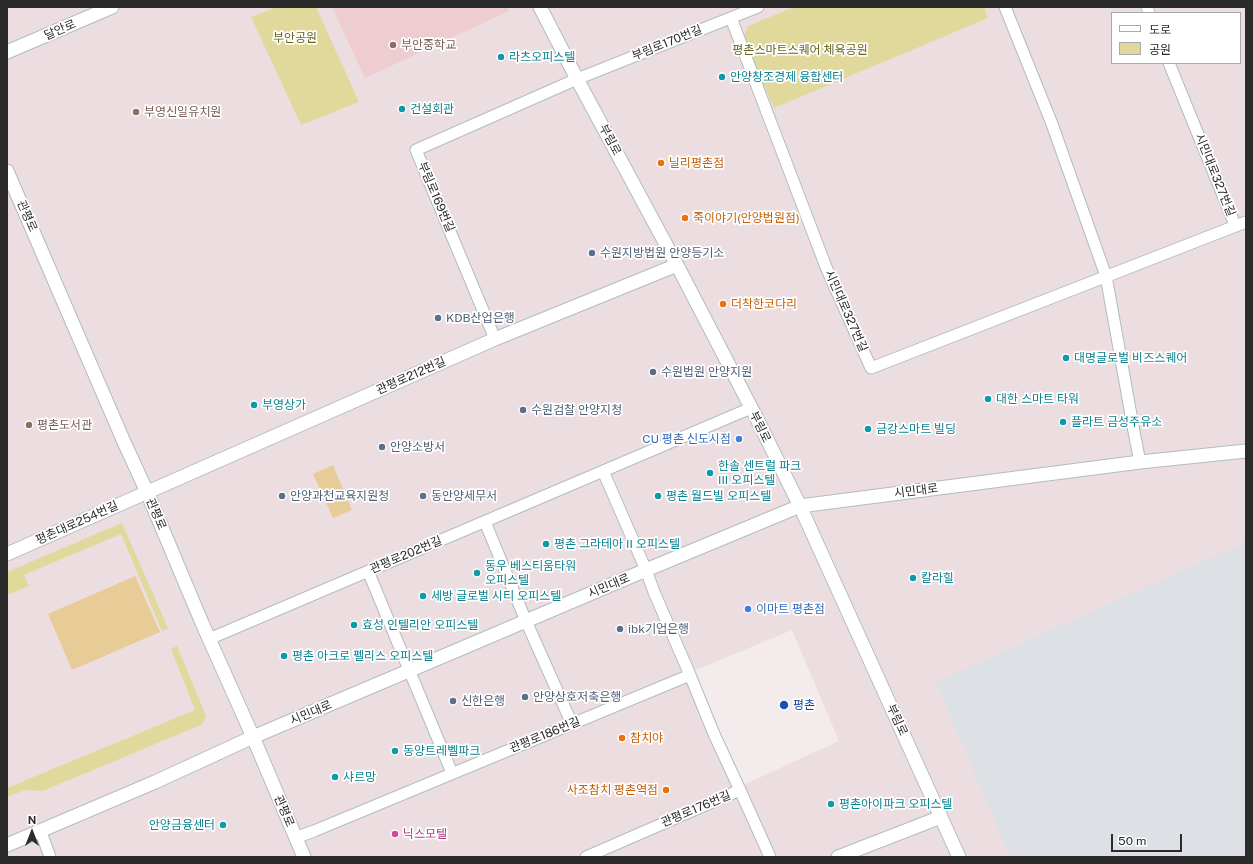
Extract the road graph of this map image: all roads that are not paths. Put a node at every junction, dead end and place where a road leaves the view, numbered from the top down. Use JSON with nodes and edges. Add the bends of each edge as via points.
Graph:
{"nodes":[{"id":1,"x":112,"y":7,"type":"edge"},
{"id":2,"x":540,"y":7,"type":"edge"},
{"id":3,"x":758,"y":7,"type":"edge"},
{"id":4,"x":1006,"y":7,"type":"edge"},
{"id":5,"x":731,"y":18,"type":"junction"},
{"id":6,"x":7,"y":52,"type":"edge"},
{"id":7,"x":1169,"y":64,"type":"edge"},
{"id":8,"x":577,"y":79,"type":"junction"},
{"id":9,"x":7,"y":171,"type":"edge"},
{"id":10,"x":1246,"y":222,"type":"edge"},
{"id":11,"x":1235,"y":225,"type":"junction"},
{"id":12,"x":677,"y":265,"type":"junction"},
{"id":13,"x":1106,"y":276,"type":"junction"},
{"id":14,"x":495,"y":339,"type":"junction"},
{"id":15,"x":751,"y":408,"type":"junction"},
{"id":16,"x":1246,"y":450,"type":"edge"},
{"id":17,"x":1140,"y":462,"type":"junction"},
{"id":18,"x":603,"y":471,"type":"junction"},
{"id":19,"x":147,"y":492,"type":"junction"},
{"id":20,"x":800,"y":506,"type":"junction"},
{"id":21,"x":485,"y":522,"type":"junction"},
{"id":22,"x":7,"y":554,"type":"edge"},
{"id":23,"x":646,"y":570,"type":"junction"},
{"id":24,"x":368,"y":572,"type":"junction"},
{"id":25,"x":526,"y":621,"type":"junction"},
{"id":26,"x":209,"y":639,"type":"junction"},
{"id":27,"x":410,"y":671,"type":"junction"},
{"id":28,"x":690,"y":676,"type":"junction"},
{"id":29,"x":572,"y":724,"type":"junction"},
{"id":30,"x":253,"y":737,"type":"junction"},
{"id":31,"x":452,"y":773,"type":"junction"},
{"id":32,"x":740,"y":790,"type":"junction"},
{"id":33,"x":941,"y":817,"type":"junction"},
{"id":34,"x":41,"y":832,"type":"junction"},
{"id":35,"x":295,"y":838,"type":"junction"},
{"id":36,"x":7,"y":846,"type":"edge"},
{"id":37,"x":50,"y":857,"type":"edge"},
{"id":38,"x":304,"y":857,"type":"edge"},
{"id":39,"x":586,"y":857,"type":"edge"},
{"id":40,"x":770,"y":857,"type":"edge"},
{"id":41,"x":838,"y":857,"type":"edge"},
{"id":42,"x":959,"y":857,"type":"edge"}],
"edges":[{"from":1,"to":6,"type":"street","name":"달안로"},
{"from":2,"to":8,"type":"street","name":"부림로"},
{"from":3,"to":5,"type":"street","name":"부림로170번길"},
{"from":4,"to":13,"type":"street","via":[[1052,124]]},
{"from":5,"to":8,"type":"street","name":"부림로170번길"},
{"from":5,"to":13,"type":"street","name":"시민대로327번길","via":[[826,267],[871,368]]},
{"from":7,"to":11,"type":"street","name":"시민대로327번길"},
{"from":8,"to":12,"type":"street","name":"부림로"},
{"from":8,"to":14,"type":"street","name":"부림로169번길","via":[[416,150]]},
{"from":9,"to":19,"type":"street","name":"관평로"},
{"from":10,"to":11,"type":"street"},
{"from":11,"to":13,"type":"street","name":"시민대로327번길"},
{"from":12,"to":14,"type":"street","name":"관평로212번길"},
{"from":12,"to":15,"type":"street","name":"부림로"},
{"from":13,"to":17,"type":"street"},
{"from":14,"to":19,"type":"street","name":"관평로212번길"},
{"from":15,"to":18,"type":"street","name":"관평로202번길"},
{"from":15,"to":20,"type":"street","name":"부림로"},
{"from":16,"to":17,"type":"street","name":"시민대로"},
{"from":17,"to":20,"type":"street","name":"시민대로"},
{"from":18,"to":21,"type":"street","name":"관평로202번길"},
{"from":18,"to":23,"type":"street"},
{"from":19,"to":22,"type":"street","name":"평촌대로254번길"},
{"from":19,"to":26,"type":"street","name":"관평로"},
{"from":20,"to":23,"type":"street","name":"시민대로"},
{"from":20,"to":33,"type":"street","name":"부림로"},
{"from":21,"to":24,"type":"street","name":"관평로202번길"},
{"from":21,"to":25,"type":"street"},
{"from":23,"to":25,"type":"street","name":"시민대로"},
{"from":23,"to":28,"type":"street"},
{"from":24,"to":26,"type":"street","name":"관평로202번길"},
{"from":24,"to":27,"type":"street"},
{"from":25,"to":27,"type":"street","name":"시민대로"},
{"from":25,"to":29,"type":"street"},
{"from":26,"to":30,"type":"street","name":"관평로"},
{"from":27,"to":30,"type":"street","name":"시민대로"},
{"from":27,"to":31,"type":"street"},
{"from":28,"to":29,"type":"street","name":"관평로186번길"},
{"from":28,"to":32,"type":"street"},
{"from":29,"to":31,"type":"street","name":"관평로186번길"},
{"from":30,"to":34,"type":"street","name":"시민대로"},
{"from":30,"to":35,"type":"street","name":"관평로"},
{"from":31,"to":35,"type":"street","name":"관평로186번길"},
{"from":32,"to":39,"type":"street","name":"관평로176번길"},
{"from":32,"to":40,"type":"street","name":"관평로176번길"},
{"from":33,"to":41,"type":"street"},
{"from":33,"to":42,"type":"street","name":"부림로"},
{"from":34,"to":36,"type":"street","name":"시민대로"},
{"from":34,"to":37,"type":"street"},
{"from":35,"to":38,"type":"street","name":"관평로"}]}
